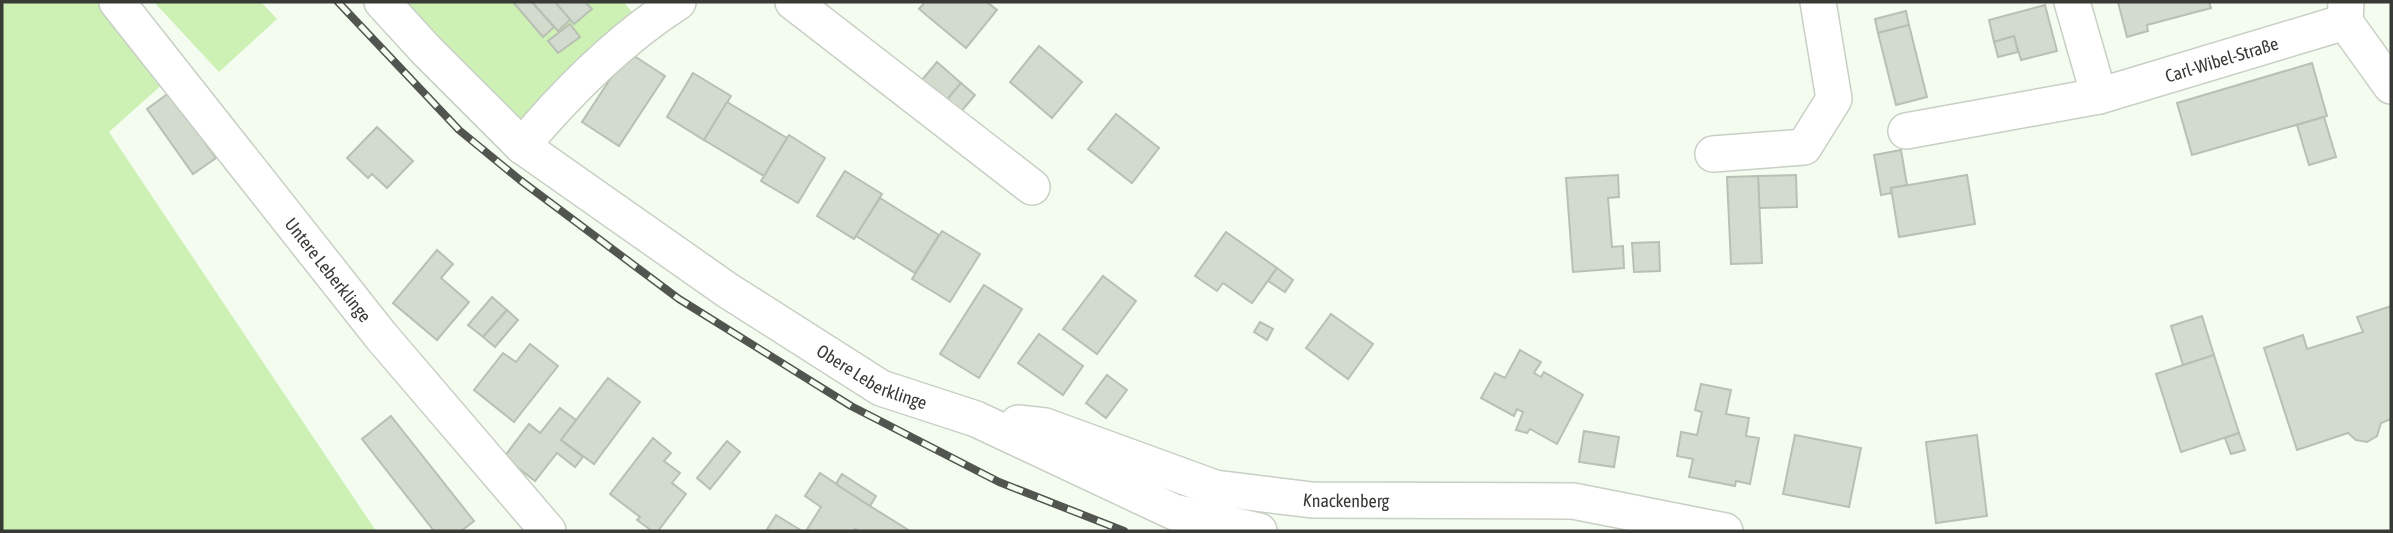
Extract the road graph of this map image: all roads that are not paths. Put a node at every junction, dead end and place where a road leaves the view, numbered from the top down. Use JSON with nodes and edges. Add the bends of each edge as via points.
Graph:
{"nodes":[{"id":1,"x":117,"y":2,"type":"edge"},
{"id":2,"x":383,"y":2,"type":"edge"},
{"id":3,"x":678,"y":2,"type":"edge"},
{"id":4,"x":793,"y":2,"type":"edge"},
{"id":5,"x":1818,"y":2,"type":"edge"},
{"id":6,"x":2072,"y":2,"type":"edge"},
{"id":7,"x":2345,"y":12,"type":"edge"},
{"id":8,"x":2391,"y":86,"type":"edge"},
{"id":9,"x":2099,"y":96,"type":"junction"},
{"id":10,"x":1906,"y":131,"type":"dead end"},
{"id":11,"x":522,"y":146,"type":"junction"},
{"id":12,"x":1713,"y":154,"type":"dead end"},
{"id":13,"x":1032,"y":187,"type":"dead end"},
{"id":14,"x":976,"y":419,"type":"junction"},
{"id":15,"x":548,"y":531,"type":"edge"},
{"id":16,"x":1259,"y":531,"type":"edge"},
{"id":17,"x":1725,"y":531,"type":"edge"}],
"edges":[{"from":1,"to":15,"type":"street","name":"Untere Leberklinge","via":[[381,336]]},
{"from":2,"to":11,"type":"street","name":"Obere Leberklinge"},
{"from":3,"to":11,"type":"street","via":[[632,34],[553,108]]},
{"from":4,"to":13,"type":"street"},
{"from":5,"to":12,"type":"street","via":[[1834,99],[1804,147]]},
{"from":6,"to":9,"type":"street"},
{"from":7,"to":8,"type":"street"},
{"from":7,"to":9,"type":"street","name":"Carl-Wibel-Straße"},
{"from":9,"to":10,"type":"street","name":"Carl-Wibel-Straße"},
{"from":11,"to":14,"type":"street","name":"Obere Leberklinge","via":[[727,290],[881,388]]},
{"from":14,"to":16,"type":"street","name":"Obere Leberklinge","via":[[1174,512]]},
{"from":14,"to":17,"type":"street","name":"Knackenberg","via":[[1045,426],[1214,488],[1312,500],[1573,500]]}]}
